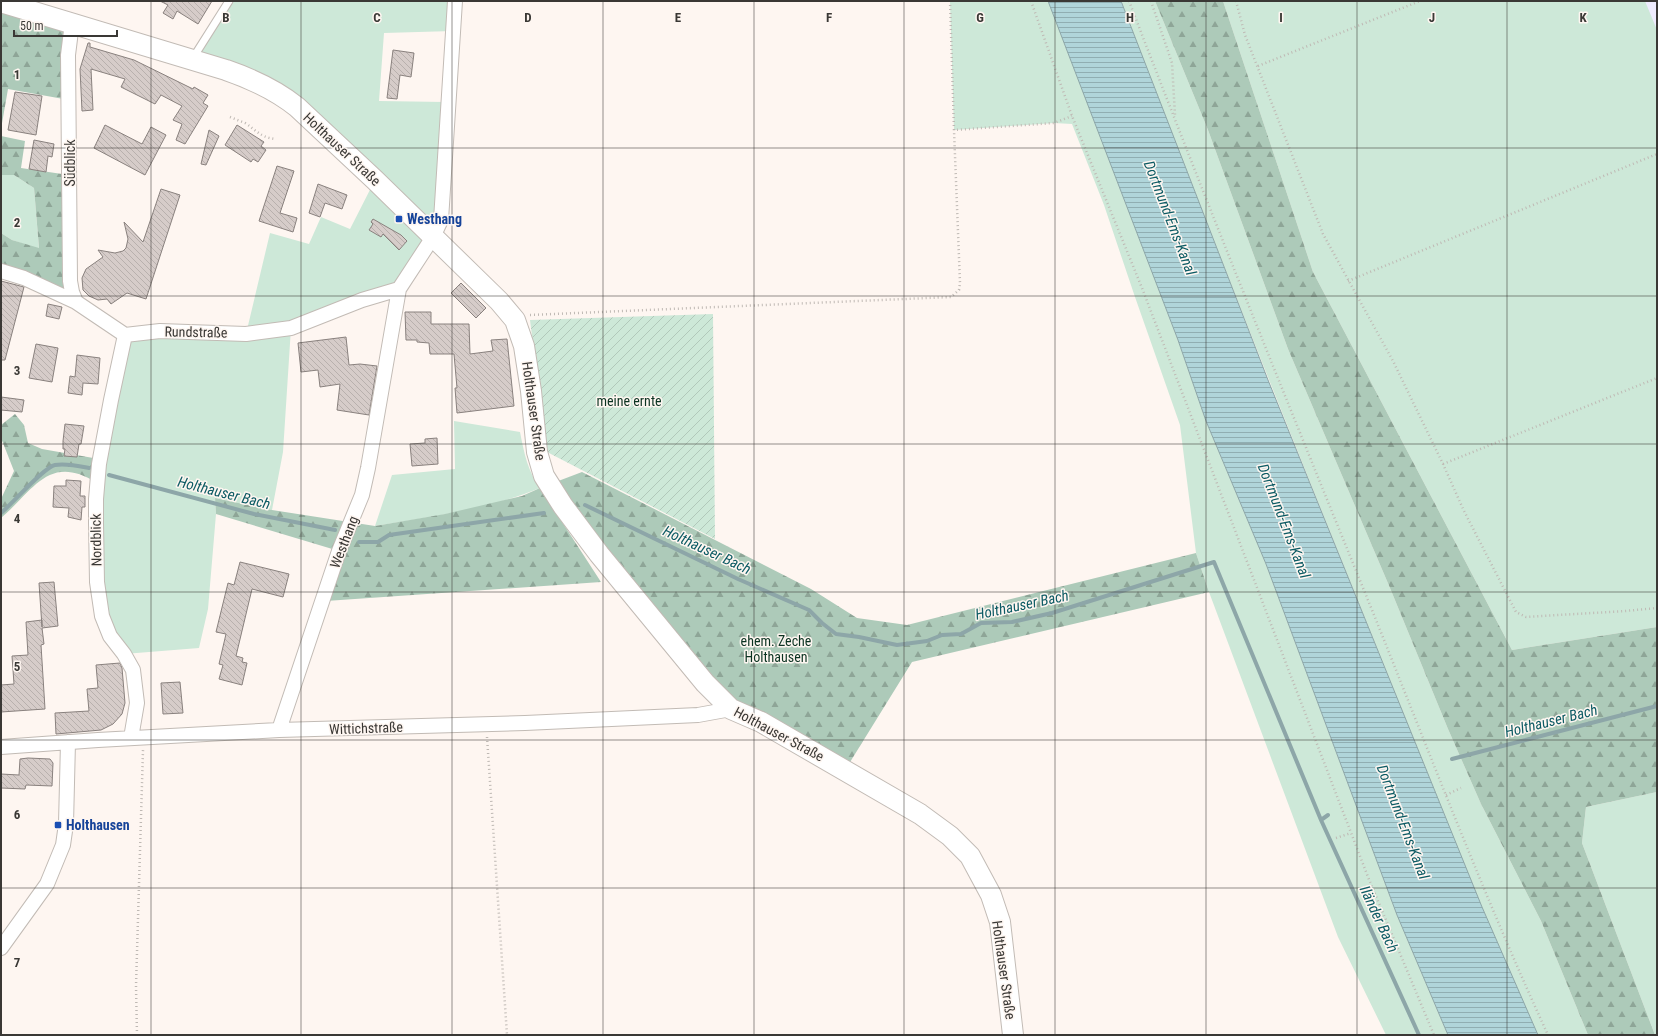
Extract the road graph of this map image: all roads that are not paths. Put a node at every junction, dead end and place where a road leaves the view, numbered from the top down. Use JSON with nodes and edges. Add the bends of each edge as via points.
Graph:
{"nodes":[{"id":1,"x":229,"y":1,"type":"edge"},
{"id":2,"x":455,"y":1,"type":"edge"},
{"id":3,"x":1,"y":2,"type":"edge"},
{"id":4,"x":72,"y":23,"type":"junction"},
{"id":5,"x":192,"y":60,"type":"junction"},
{"id":6,"x":433,"y":237,"type":"junction"},
{"id":7,"x":1,"y":271,"type":"edge"},
{"id":8,"x":400,"y":289,"type":"junction"},
{"id":9,"x":76,"y":302,"type":"junction"},
{"id":10,"x":125,"y":335,"type":"junction"},
{"id":11,"x":731,"y":709,"type":"junction"},
{"id":12,"x":279,"y":730,"type":"junction"},
{"id":13,"x":137,"y":737,"type":"junction"},
{"id":14,"x":68,"y":742,"type":"junction"},
{"id":15,"x":1,"y":747,"type":"edge"},
{"id":16,"x":1,"y":948,"type":"edge"},
{"id":17,"x":1013,"y":1035,"type":"edge"}],
"edges":[{"from":1,"to":5,"type":"lane"},
{"from":2,"to":6,"type":"street","name":"Westhang","via":[[441,220]]},
{"from":3,"to":4,"type":"street","name":"Holthauser Straße"},
{"from":4,"to":5,"type":"street","name":"Holthauser Straße"},
{"from":4,"to":9,"type":"street","name":"Südblick","via":[[68,55],[70,281]]},
{"from":5,"to":6,"type":"street","name":"Holthauser Straße","via":[[248,77],[285,97]]},
{"from":6,"to":8,"type":"street","name":"Westhang"},
{"from":6,"to":11,"type":"street","name":"Holthauser Straße","via":[[499,301],[514,320],[524,346],[537,452],[544,476],[563,506],[600,554],[705,683]]},
{"from":7,"to":9,"type":"street","via":[[24,278]]},
{"from":8,"to":10,"type":"street","name":"Rundstraße","via":[[362,300],[297,326],[276,330],[246,334],[160,331]]},
{"from":8,"to":12,"type":"street","name":"Westhang","via":[[362,495],[339,551]]},
{"from":9,"to":10,"type":"street"},
{"from":10,"to":13,"type":"street","name":"Nordblick","via":[[99,464],[96,499],[97,582],[102,616],[110,636],[133,670],[137,703]]},
{"from":11,"to":12,"type":"street","name":"Wittichstraße","via":[[698,715]]},
{"from":11,"to":17,"type":"street","name":"Holthauser Straße","via":[[780,733],[920,814],[950,836],[970,856],[991,895],[1000,922]]},
{"from":12,"to":13,"type":"street","name":"Wittichstraße"},
{"from":13,"to":14,"type":"street","name":"Wittichstraße"},
{"from":14,"to":15,"type":"street","name":"Wittichstraße"},
{"from":14,"to":16,"type":"street","via":[[63,845],[48,884]]}]}
